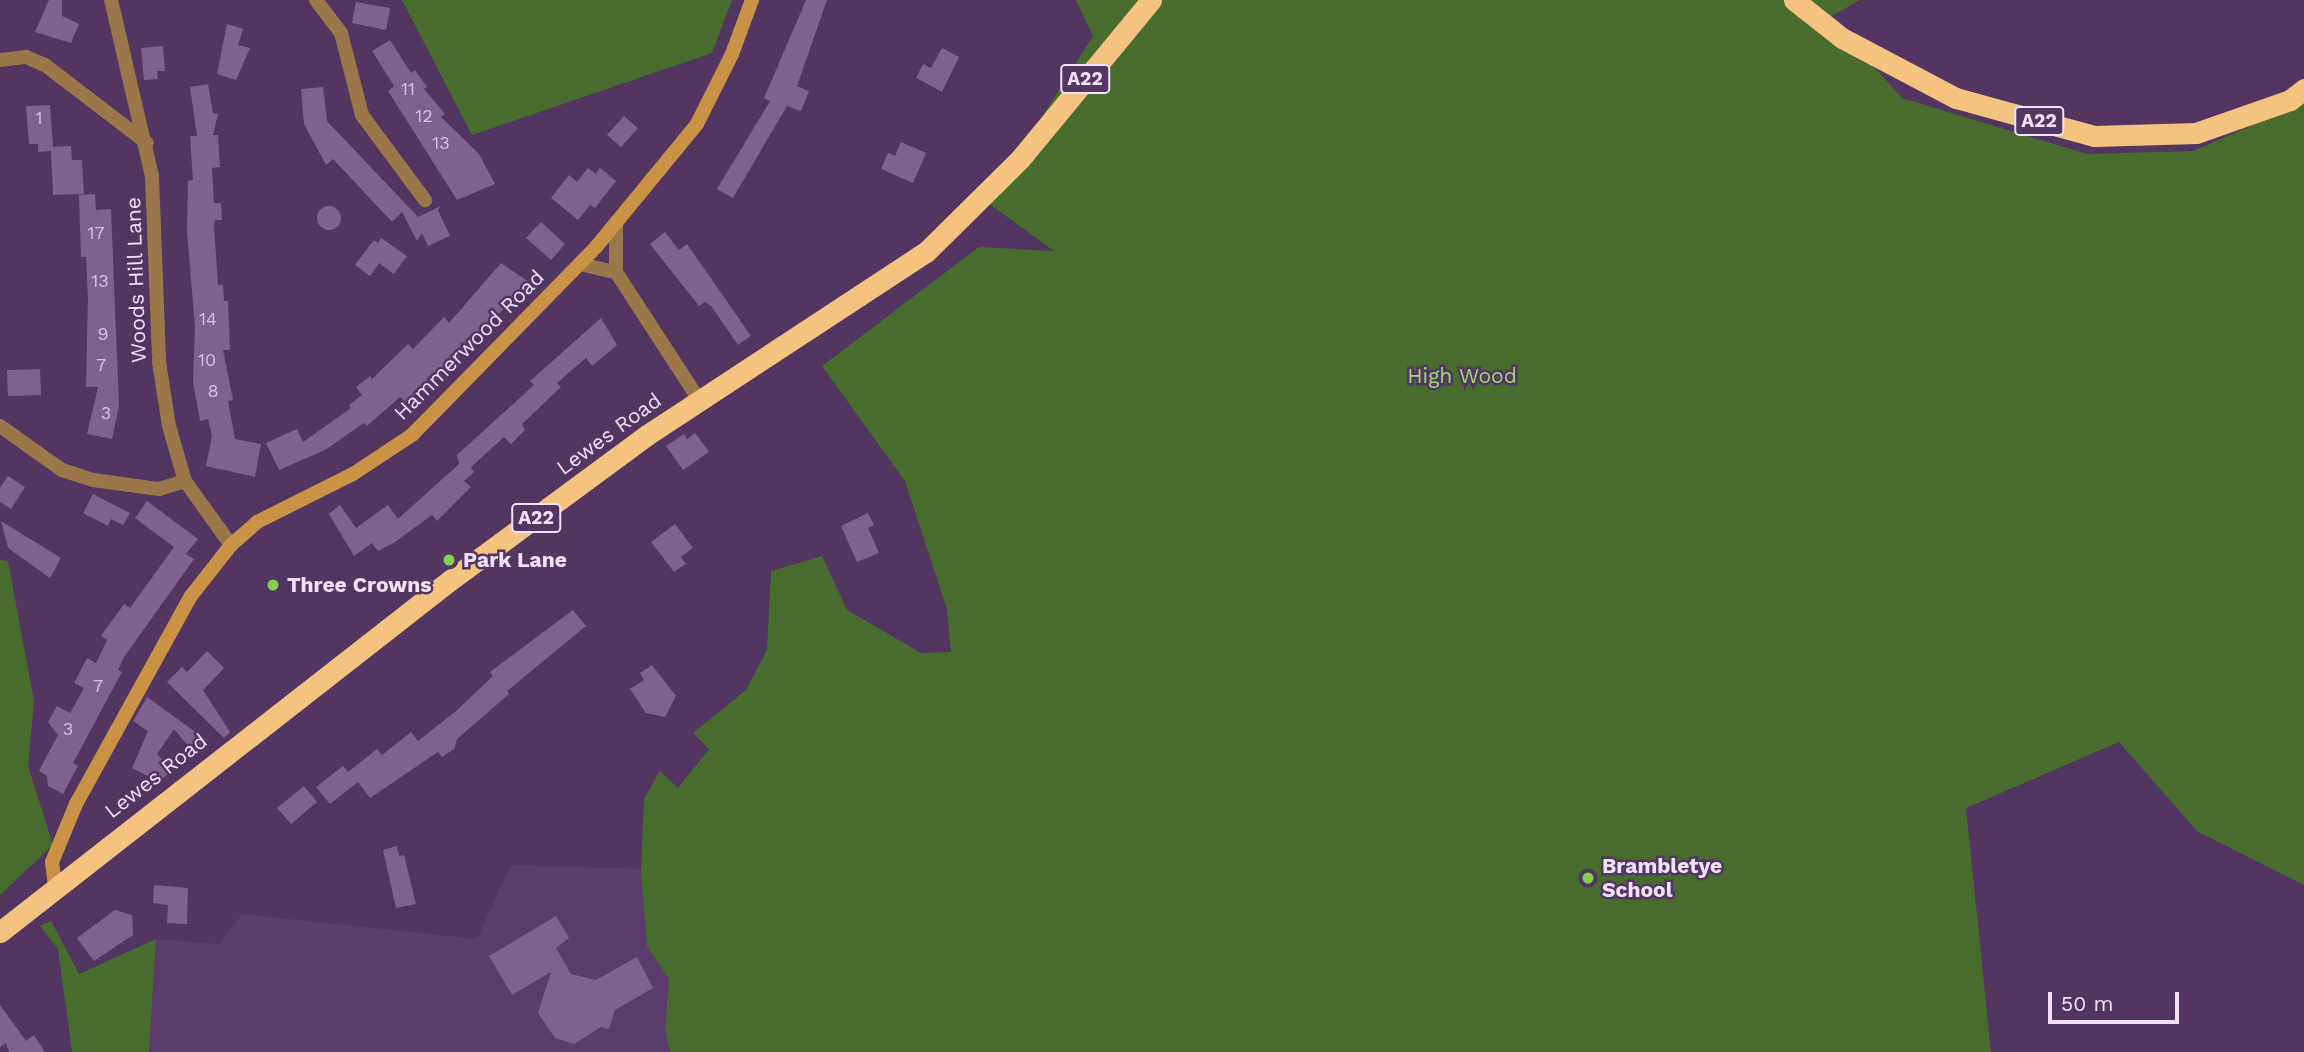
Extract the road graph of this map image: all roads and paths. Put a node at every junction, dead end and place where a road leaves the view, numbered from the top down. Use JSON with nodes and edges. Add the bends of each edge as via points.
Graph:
{"nodes":[{"id":1,"x":111,"y":0,"type":"edge"},
{"id":2,"x":316,"y":0,"type":"edge"},
{"id":3,"x":752,"y":0,"type":"edge"},
{"id":4,"x":1151,"y":0,"type":"edge"},
{"id":5,"x":1794,"y":0,"type":"edge"},
{"id":6,"x":0,"y":60,"type":"edge"},
{"id":7,"x":2304,"y":89,"type":"edge"},
{"id":8,"x":147,"y":144,"type":"junction"},
{"id":9,"x":425,"y":200,"type":"dead end"},
{"id":10,"x":616,"y":225,"type":"junction"},
{"id":11,"x":580,"y":264,"type":"junction"},
{"id":12,"x":616,"y":272,"type":"junction"},
{"id":13,"x":699,"y":400,"type":"junction"},
{"id":14,"x":0,"y":426,"type":"edge"},
{"id":15,"x":185,"y":481,"type":"junction"},
{"id":16,"x":231,"y":545,"type":"junction"},
{"id":17,"x":55,"y":886,"type":"junction"},
{"id":18,"x":0,"y":932,"type":"edge"}],
"edges":[{"from":1,"to":8,"type":"street","name":"Woods Hill Lane"},
{"from":2,"to":9,"type":"street","via":[[341,33],[362,116]]},
{"from":3,"to":10,"type":"street","name":"Hammerwood Road","via":[[732,54],[697,124]]},
{"from":4,"to":13,"type":"highway","name":"Lewes Road","number":"A22","via":[[1020,159],[926,252]]},
{"from":5,"to":7,"type":"highway","number":"A22","via":[[1842,38],[1956,98],[2094,136],[2196,133],[2290,100]]},
{"from":6,"to":8,"type":"street","via":[[26,57],[45,65]]},
{"from":8,"to":15,"type":"street","name":"Woods Hill Lane","via":[[157,233],[159,362],[169,426]]},
{"from":10,"to":11,"type":"street","name":"Hammerwood Road"},
{"from":10,"to":12,"type":"street"},
{"from":11,"to":12,"type":"street"},
{"from":11,"to":16,"type":"street","name":"Hammerwood Road","via":[[412,435],[353,474],[257,522]]},
{"from":12,"to":13,"type":"street"},
{"from":13,"to":17,"type":"highway","name":"Lewes Road","number":"A22","via":[[449,580]]},
{"from":14,"to":15,"type":"street","via":[[62,470],[93,480],[159,489]]},
{"from":15,"to":16,"type":"street","name":"Woods Hill Lane"},
{"from":16,"to":17,"type":"street","name":"Hammerwood Road","via":[[191,596],[101,755],[52,862]]},
{"from":17,"to":18,"type":"highway","name":"Lewes Road","number":"A22"}]}
